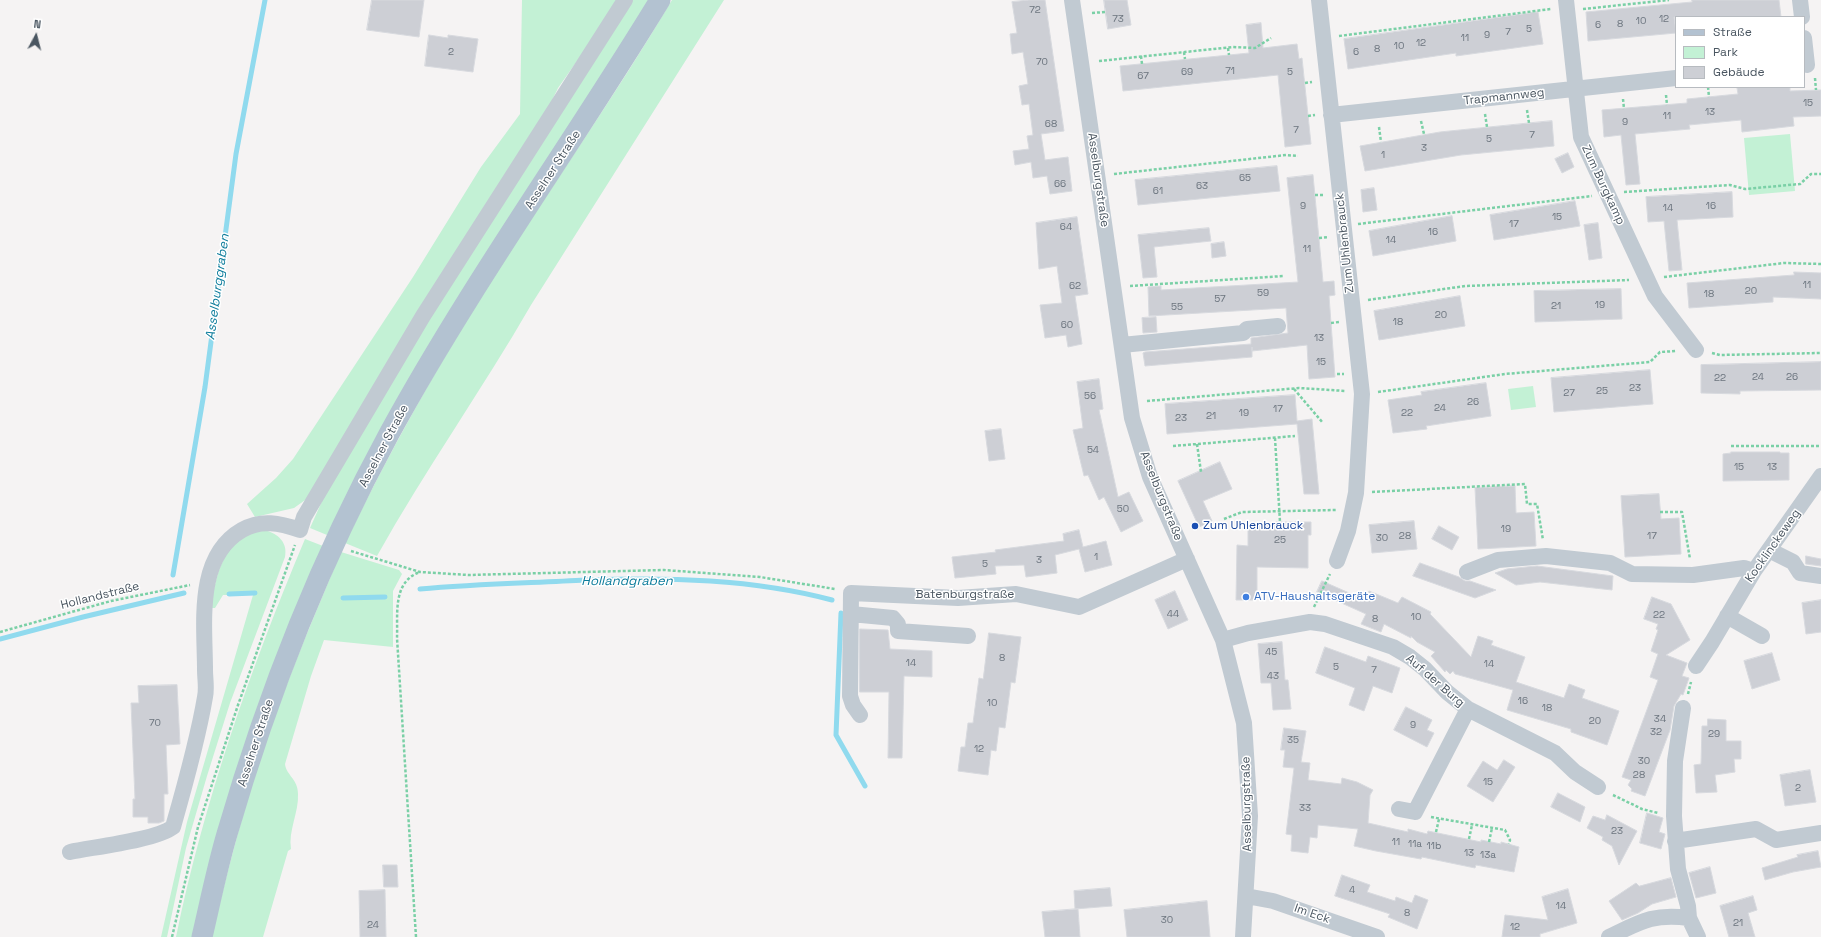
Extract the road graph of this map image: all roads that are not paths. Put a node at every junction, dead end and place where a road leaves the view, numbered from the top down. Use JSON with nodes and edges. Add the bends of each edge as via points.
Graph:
{"nodes":[{"id":1,"x":625,"y":0,"type":"edge"},
{"id":2,"x":660,"y":0,"type":"edge"},
{"id":3,"x":1072,"y":0,"type":"edge"},
{"id":4,"x":1319,"y":0,"type":"edge"},
{"id":5,"x":1800,"y":0,"type":"edge"},
{"id":6,"x":1566,"y":3,"type":"edge"},
{"id":7,"x":1802,"y":16,"type":"edge"},
{"id":8,"x":1805,"y":42,"type":"edge"},
{"id":9,"x":1811,"y":67,"type":"edge"},
{"id":10,"x":1675,"y":78,"type":"edge"},
{"id":11,"x":1576,"y":89,"type":"junction"},
{"id":12,"x":1331,"y":115,"type":"junction"},
{"id":13,"x":1278,"y":326,"type":"dead end"},
{"id":14,"x":1122,"y":345,"type":"junction"},
{"id":15,"x":1696,"y":350,"type":"road end"},
{"id":16,"x":1821,"y":476,"type":"edge"},
{"id":17,"x":1769,"y":550,"type":"junction"},
{"id":18,"x":1187,"y":560,"type":"junction"},
{"id":19,"x":1337,"y":561,"type":"road end"},
{"id":20,"x":1754,"y":571,"type":"junction"},
{"id":21,"x":1467,"y":572,"type":"dead end"},
{"id":22,"x":1821,"y":576,"type":"edge"},
{"id":23,"x":851,"y":614,"type":"junction"},
{"id":24,"x":1727,"y":616,"type":"junction"},
{"id":25,"x":968,"y":636,"type":"dead end"},
{"id":26,"x":1762,"y":636,"type":"dead end"},
{"id":27,"x":1223,"y":640,"type":"junction"},
{"id":28,"x":1696,"y":666,"type":"road end"},
{"id":29,"x":1683,"y":708,"type":"road end"},
{"id":30,"x":1468,"y":709,"type":"junction"},
{"id":31,"x":860,"y":715,"type":"dead end"},
{"id":32,"x":1598,"y":787,"type":"road end"},
{"id":33,"x":1399,"y":809,"type":"dead end"},
{"id":34,"x":1821,"y":833,"type":"edge"},
{"id":35,"x":1676,"y":842,"type":"junction"},
{"id":36,"x":70,"y":852,"type":"dead end"},
{"id":37,"x":1246,"y":896,"type":"junction"},
{"id":38,"x":1689,"y":918,"type":"junction"},
{"id":39,"x":202,"y":937,"type":"edge"},
{"id":40,"x":1243,"y":937,"type":"edge"},
{"id":41,"x":1377,"y":937,"type":"edge"},
{"id":42,"x":1609,"y":937,"type":"edge"},
{"id":43,"x":1698,"y":937,"type":"edge"}],
"edges":[{"from":1,"to":36,"type":"street","via":[[423,316],[304,517],[300,530],[279,523],[249,526],[235,534],[221,549],[207,584],[206,696],[173,827],[153,836]]},
{"from":2,"to":39,"type":"main road","name":"Asselner Straße","via":[[622,64],[440,346],[389,434],[334,544],[280,672],[248,764],[226,837]]},
{"from":3,"to":14,"type":"street","name":"Asselburgstraße"},
{"from":4,"to":12,"type":"street","name":"Zum Uhlenbrauck"},
{"from":5,"to":7,"type":"street"},
{"from":6,"to":11,"type":"street","name":"Zum Burgkamp"},
{"from":8,"to":9,"type":"street"},
{"from":10,"to":11,"type":"street","name":"Trapmannweg"},
{"from":11,"to":12,"type":"street","name":"Trapmannweg"},
{"from":11,"to":15,"type":"street","name":"Zum Burgkamp","via":[[1581,137],[1655,296]]},
{"from":12,"to":19,"type":"street","name":"Zum Uhlenbrauck","via":[[1362,394],[1356,493],[1348,531]]},
{"from":13,"to":14,"type":"street","via":[[1246,329],[1243,333]]},
{"from":14,"to":18,"type":"street","name":"Asselburgstraße","via":[[1132,418],[1150,477]]},
{"from":16,"to":17,"type":"street","name":"Kocklinckeweg"},
{"from":17,"to":20,"type":"street","name":"Kocklinckeweg"},
{"from":17,"to":22,"type":"street","via":[[1793,562],[1800,573]]},
{"from":18,"to":23,"type":"street","name":"Batenburgstraße","via":[[1079,607],[1016,594],[958,598],[852,593]]},
{"from":18,"to":27,"type":"street","name":"Asselburgstraße"},
{"from":20,"to":21,"type":"street","via":[[1744,568],[1693,575],[1632,574],[1610,563],[1546,556],[1498,560]]},
{"from":20,"to":24,"type":"street","name":"Kocklinckeweg"},
{"from":23,"to":25,"type":"street","via":[[893,618],[898,624],[898,631]]},
{"from":23,"to":31,"type":"street","via":[[850,696]]},
{"from":24,"to":26,"type":"street"},
{"from":24,"to":28,"type":"street","name":"Kocklinckeweg"},
{"from":27,"to":30,"type":"street","name":"Auf der Burg","via":[[1310,622],[1331,626],[1393,647],[1410,657],[1446,692]]},
{"from":27,"to":37,"type":"street","name":"Asselburgstraße","via":[[1244,723],[1250,816]]},
{"from":29,"to":35,"type":"street","via":[[1675,761]]},
{"from":30,"to":32,"type":"street","name":"Auf der Burg","via":[[1555,754],[1575,772]]},
{"from":30,"to":33,"type":"street","via":[[1415,812]]},
{"from":34,"to":35,"type":"street","via":[[1776,840],[1756,829]]},
{"from":35,"to":38,"type":"street","via":[[1678,869]]},
{"from":37,"to":40,"type":"street","name":"Asselburgstraße"},
{"from":37,"to":41,"type":"street","name":"Im Eck","via":[[1273,901]]},
{"from":38,"to":42,"type":"street","via":[[1670,915],[1656,917]]},
{"from":38,"to":43,"type":"street"}]}
